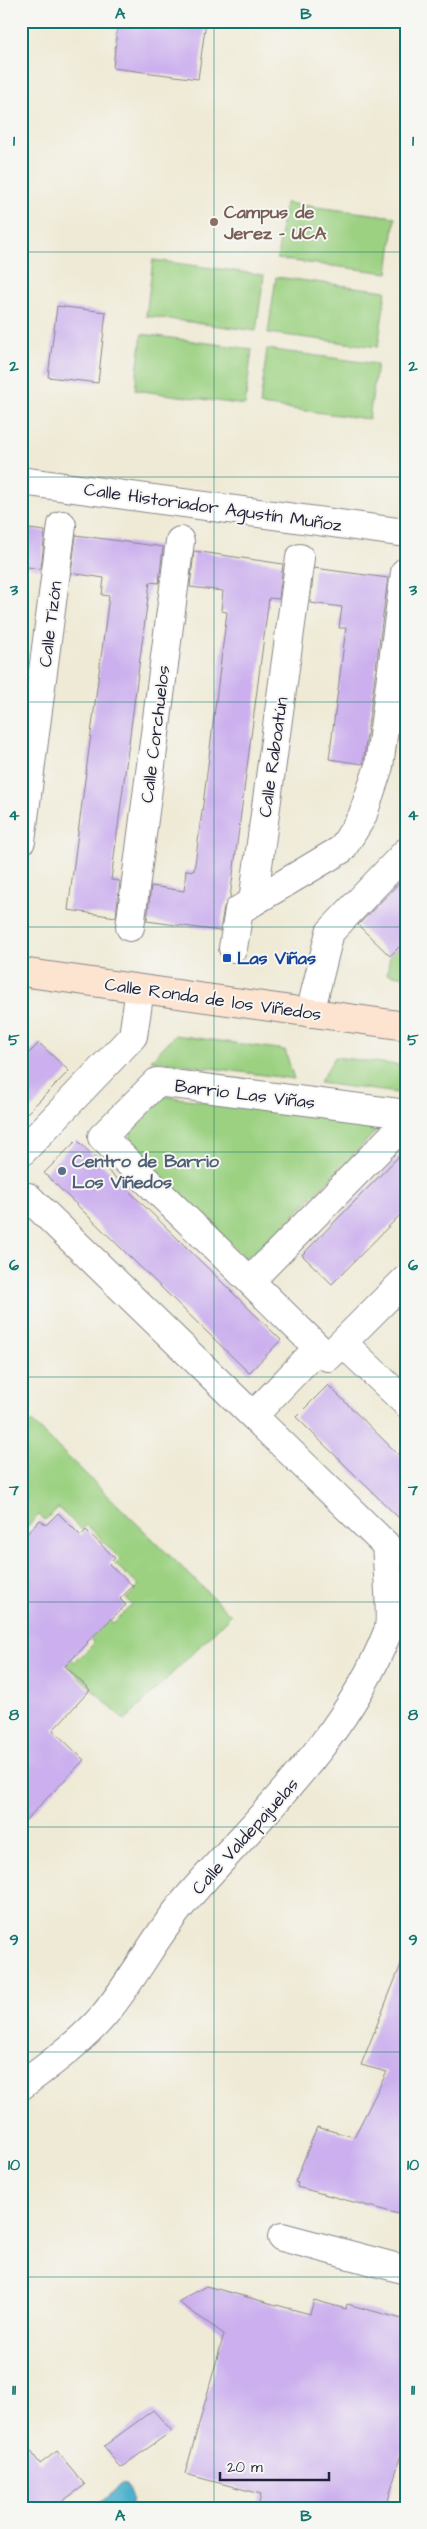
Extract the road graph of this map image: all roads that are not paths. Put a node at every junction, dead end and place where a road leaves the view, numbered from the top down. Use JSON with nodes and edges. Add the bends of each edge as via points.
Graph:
{"nodes":[{"id":1,"x":21,"y":481,"type":"edge"},
{"id":2,"x":62,"y":525,"type":"dead end"},
{"id":3,"x":406,"y":533,"type":"edge"},
{"id":4,"x":180,"y":542,"type":"dead end"},
{"id":5,"x":300,"y":558,"type":"dead end"},
{"id":6,"x":405,"y":572,"type":"edge"},
{"id":7,"x":21,"y":841,"type":"edge"},
{"id":8,"x":406,"y":852,"type":"edge"},
{"id":9,"x":253,"y":902,"type":"junction"},
{"id":10,"x":130,"y":927,"type":"dead end"},
{"id":11,"x":233,"y":948,"type":"dead end"},
{"id":12,"x":21,"y":972,"type":"edge"},
{"id":13,"x":140,"y":989,"type":"junction"},
{"id":14,"x":310,"y":1013,"type":"junction"},
{"id":15,"x":406,"y":1026,"type":"edge"},
{"id":16,"x":406,"y":1114,"type":"edge"},
{"id":17,"x":406,"y":1122,"type":"edge"},
{"id":18,"x":21,"y":1153,"type":"edge"},
{"id":19,"x":28,"y":1197,"type":"dead end"},
{"id":20,"x":406,"y":1279,"type":"edge"},
{"id":21,"x":250,"y":1281,"type":"junction"},
{"id":22,"x":330,"y":1345,"type":"junction"},
{"id":23,"x":406,"y":1403,"type":"edge"},
{"id":24,"x":254,"y":1416,"type":"junction"},
{"id":25,"x":21,"y":2086,"type":"edge"},
{"id":26,"x":282,"y":2237,"type":"dead end"},
{"id":27,"x":406,"y":2270,"type":"edge"}],
"edges":[{"from":1,"to":3,"type":"street","name":"Calle Historiador Agustín Muñoz"},
{"from":2,"to":7,"type":"street","name":"Calle Tizón"},
{"from":4,"to":10,"type":"street","name":"Calle Corchuelos"},
{"from":5,"to":9,"type":"street","name":"Calle Raboatún"},
{"from":6,"to":9,"type":"street","via":[[379,766],[362,817],[342,849]]},
{"from":8,"to":14,"type":"street","via":[[330,932]]},
{"from":9,"to":11,"type":"street","via":[[239,910]]},
{"from":12,"to":13,"type":"street","name":"Calle Ronda de los Viñedos"},
{"from":13,"to":14,"type":"street","name":"Calle Ronda de los Viñedos"},
{"from":13,"to":18,"type":"street","via":[[133,1036]]},
{"from":14,"to":15,"type":"street","name":"Calle Ronda de los Viñedos"},
{"from":16,"to":21,"type":"street","name":"Barrio Las Viñas","via":[[158,1082],[102,1137]]},
{"from":17,"to":21,"type":"street"},
{"from":19,"to":24,"type":"street"},
{"from":20,"to":22,"type":"street"},
{"from":21,"to":22,"type":"street","name":"Barrio Las Viñas"},
{"from":22,"to":23,"type":"street","name":"Barrio Las Viñas"},
{"from":22,"to":24,"type":"street"},
{"from":24,"to":25,"type":"street","name":"Calle Valdepajuelas","via":[[386,1545],[389,1629],[364,1682],[329,1740],[287,1791],[184,1902],[104,2015],[58,2058]]},
{"from":26,"to":27,"type":"street"}]}
